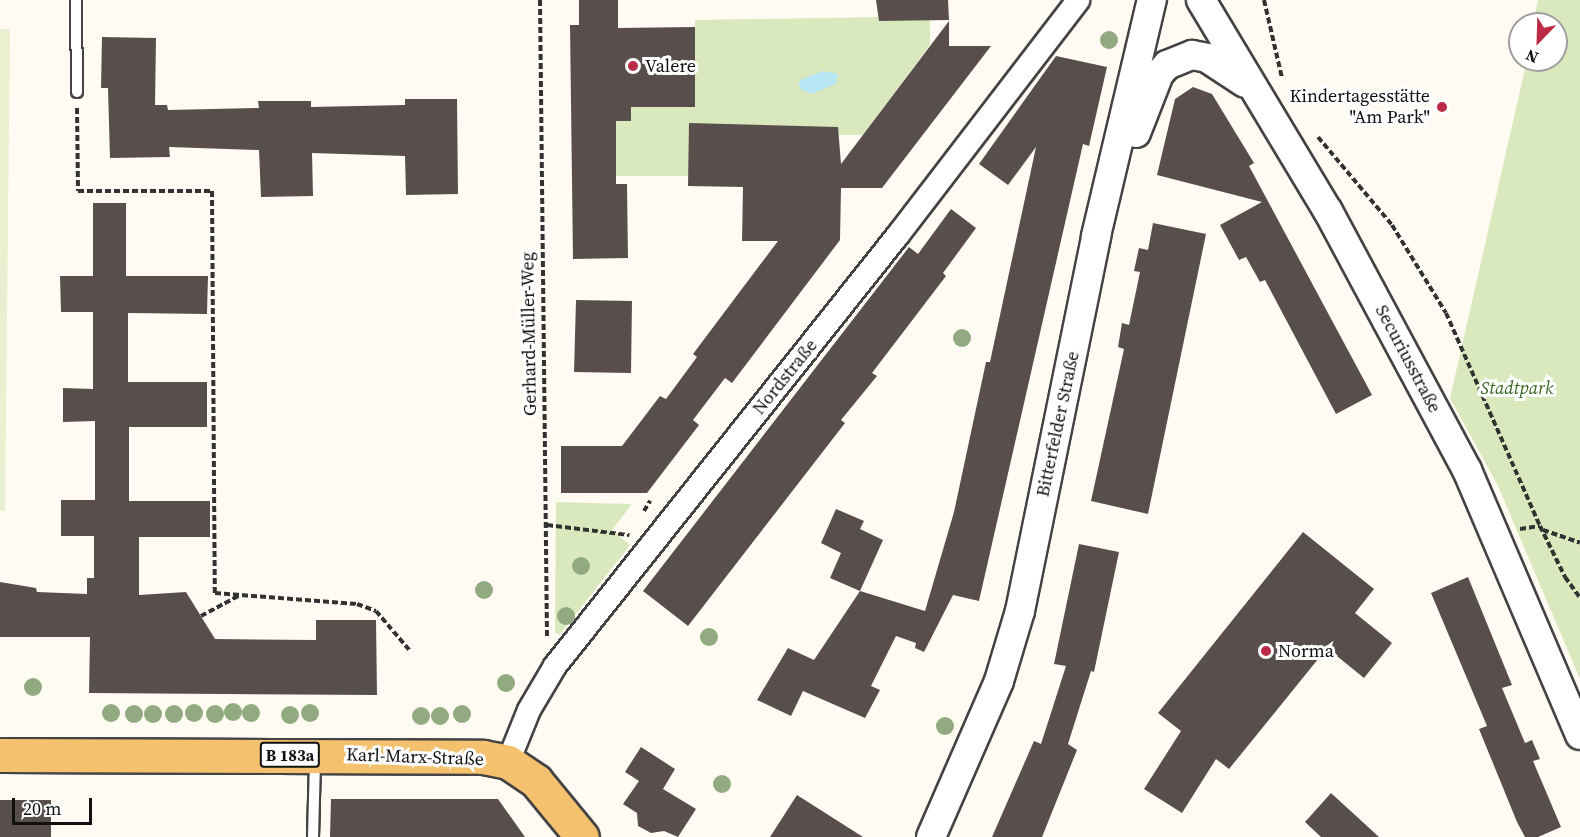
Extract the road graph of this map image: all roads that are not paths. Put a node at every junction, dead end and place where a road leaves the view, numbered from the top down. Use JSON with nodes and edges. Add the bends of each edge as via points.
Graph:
{"nodes":[{"id":1,"x":76,"y":0,"type":"edge"},
{"id":2,"x":1078,"y":0,"type":"edge"},
{"id":3,"x":1152,"y":0,"type":"edge"},
{"id":4,"x":1201,"y":0,"type":"edge"},
{"id":5,"x":77,"y":92,"type":"road end"},
{"id":6,"x":1273,"y":94,"type":"junction"},
{"id":7,"x":1096,"y":236,"type":"junction"},
{"id":8,"x":1580,"y":735,"type":"edge"},
{"id":9,"x":0,"y":755,"type":"edge"},
{"id":10,"x":315,"y":755,"type":"junction"},
{"id":11,"x":508,"y":762,"type":"junction"},
{"id":12,"x":313,"y":837,"type":"edge"},
{"id":13,"x":582,"y":837,"type":"edge"},
{"id":14,"x":931,"y":837,"type":"edge"}],
"edges":[{"from":1,"to":5,"type":"lane"},
{"from":2,"to":11,"type":"street","name":"Nordstraße","via":[[898,235],[555,666],[529,710]]},
{"from":3,"to":7,"type":"street","name":"Bitterfelder Straße"},
{"from":4,"to":6,"type":"street","name":"Securiusstraße"},
{"from":6,"to":7,"type":"street","via":[[1208,58],[1192,55],[1167,65],[1159,74]]},
{"from":6,"to":8,"type":"street","name":"Securiusstraße","via":[[1328,211],[1467,470]]},
{"from":7,"to":14,"type":"street","name":"Bitterfelder Straße","via":[[1020,611],[999,681]]},
{"from":9,"to":10,"type":"main road","name":"Karl-Marx-Straße","number":"B 183a"},
{"from":10,"to":11,"type":"main road","name":"Karl-Marx-Straße","number":"B 183a","via":[[453,755]]},
{"from":10,"to":12,"type":"lane"},
{"from":11,"to":13,"type":"main road","name":"Karl-Marx-Straße","number":"B 183a","via":[[536,781]]}]}
